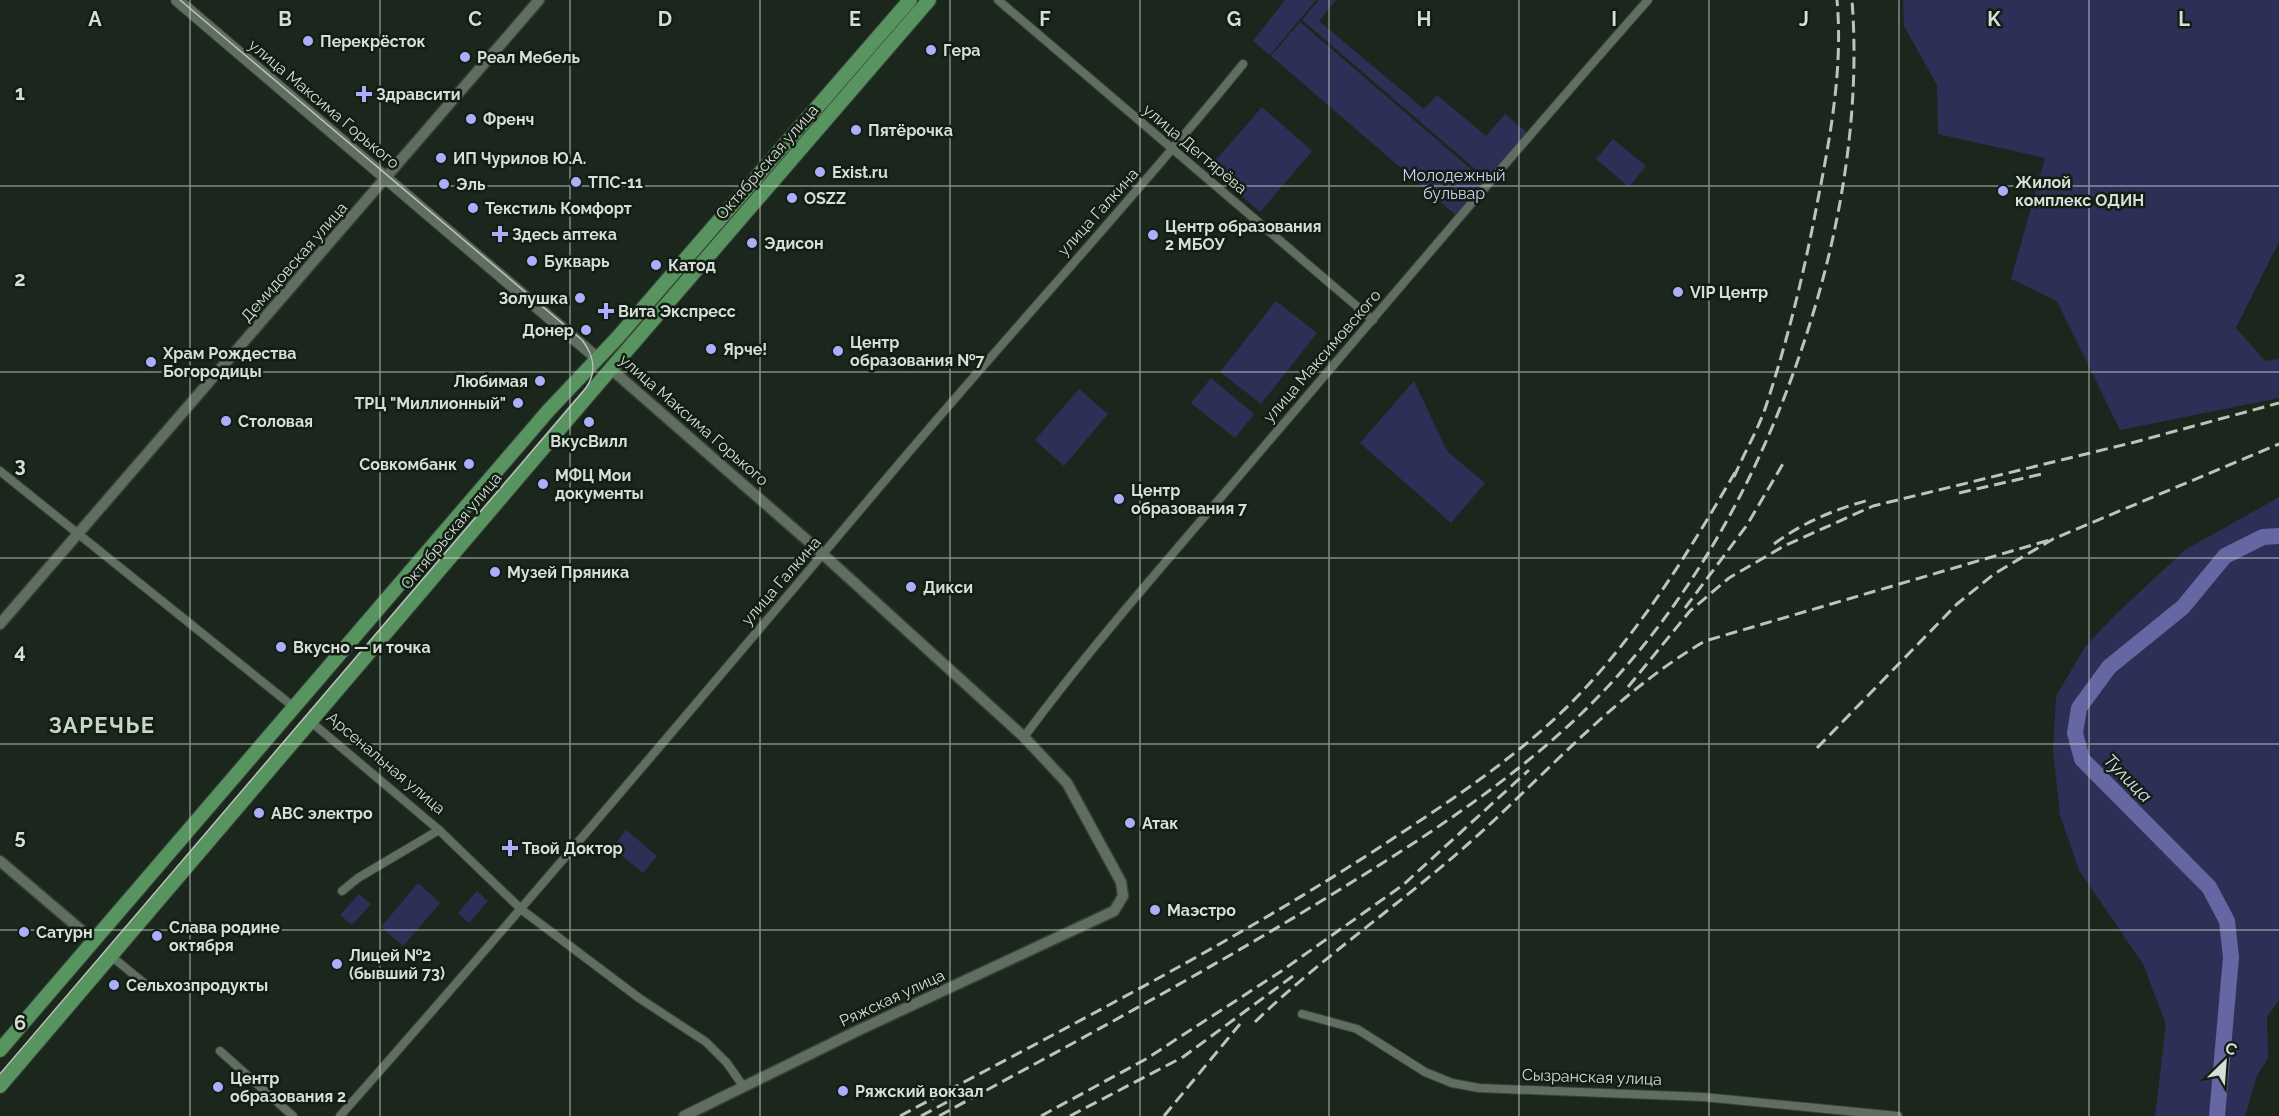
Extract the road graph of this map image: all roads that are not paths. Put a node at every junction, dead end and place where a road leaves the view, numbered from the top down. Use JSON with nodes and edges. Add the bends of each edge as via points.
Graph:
{"nodes":[{"id":1,"x":177,"y":0,"type":"edge"},
{"id":2,"x":539,"y":0,"type":"edge"},
{"id":3,"x":910,"y":0,"type":"edge"},
{"id":4,"x":929,"y":0,"type":"edge"},
{"id":5,"x":998,"y":0,"type":"edge"},
{"id":6,"x":1646,"y":1,"type":"edge"},
{"id":7,"x":1243,"y":64,"type":"dead end"},
{"id":8,"x":1173,"y":150,"type":"junction"},
{"id":9,"x":386,"y":178,"type":"junction"},
{"id":10,"x":1373,"y":320,"type":"junction"},
{"id":11,"x":598,"y":358,"type":"junction"},
{"id":12,"x":610,"y":369,"type":"junction"},
{"id":13,"x":0,"y":471,"type":"edge"},
{"id":14,"x":80,"y":533,"type":"junction"},
{"id":15,"x":824,"y":556,"type":"junction"},
{"id":16,"x":0,"y":624,"type":"edge"},
{"id":17,"x":295,"y":708,"type":"junction"},
{"id":18,"x":310,"y":721,"type":"junction"},
{"id":19,"x":1024,"y":737,"type":"junction"},
{"id":20,"x":439,"y":830,"type":"junction"},
{"id":21,"x":0,"y":861,"type":"edge"},
{"id":22,"x":342,"y":891,"type":"dead end"},
{"id":23,"x":522,"y":910,"type":"junction"},
{"id":24,"x":1114,"y":911,"type":"joint"},
{"id":25,"x":94,"y":941,"type":"junction"},
{"id":26,"x":111,"y":956,"type":"junction"},
{"id":27,"x":148,"y":987,"type":"dead end"},
{"id":28,"x":1302,"y":1014,"type":"dead end"},
{"id":29,"x":0,"y":1050,"type":"edge"},
{"id":30,"x":220,"y":1051,"type":"dead end"},
{"id":31,"x":0,"y":1086,"type":"edge"},
{"id":32,"x":743,"y":1086,"type":"junction"},
{"id":33,"x":293,"y":1116,"type":"edge"},
{"id":34,"x":340,"y":1116,"type":"edge"},
{"id":35,"x":684,"y":1116,"type":"edge"},
{"id":36,"x":1898,"y":1116,"type":"edge"}],
"edges":[{"from":1,"to":9,"type":"main road","name":"улица Максима Горького"},
{"from":2,"to":9,"type":"street","name":"Демидовская улица"},
{"from":3,"to":11,"type":"main road","name":"Октябрьская улица"},
{"from":4,"to":12,"type":"main road","name":"Октябрьская улица"},
{"from":5,"to":8,"type":"street","name":"улица Дегтярёва"},
{"from":6,"to":10,"type":"street","name":"улица Максимовского"},
{"from":7,"to":8,"type":"street","name":"улица Галкина"},
{"from":8,"to":10,"type":"street","name":"улица Дегтярёва"},
{"from":8,"to":15,"type":"street","name":"улица Галкина"},
{"from":9,"to":11,"type":"main road","name":"улица Максима Горького"},
{"from":9,"to":14,"type":"street","name":"Демидовская улица"},
{"from":10,"to":19,"type":"street","name":"улица Максимовского","via":[[1065,682]]},
{"from":11,"to":12,"type":"main road","name":"улица Максима Горького"},
{"from":11,"to":17,"type":"main road","name":"Октябрьская улица","via":[[548,411]]},
{"from":12,"to":15,"type":"street","name":"улица Максима Горького"},
{"from":12,"to":18,"type":"main road","name":"Октябрьская улица"},
{"from":13,"to":14,"type":"street","name":"Арсенальная улица"},
{"from":14,"to":16,"type":"street","name":"Демидовская улица"},
{"from":14,"to":17,"type":"street","name":"Арсенальная улица"},
{"from":15,"to":19,"type":"street","name":"улица Максима Горького"},
{"from":15,"to":23,"type":"street","name":"улица Галкина"},
{"from":17,"to":18,"type":"main road","name":"Арсенальная улица"},
{"from":17,"to":25,"type":"main road","name":"Октябрьская улица"},
{"from":18,"to":20,"type":"street","name":"Арсенальная улица"},
{"from":18,"to":26,"type":"main road","name":"Октябрьская улица"},
{"from":19,"to":24,"type":"street","name":"улица Максима Горького","via":[[1067,783],[1121,882],[1123,896]]},
{"from":20,"to":22,"type":"street"},
{"from":20,"to":23,"type":"street","name":"Арсенальная улица"},
{"from":21,"to":25,"type":"street"},
{"from":23,"to":32,"type":"street","name":"Арсенальная улица","via":[[603,972],[706,1042]]},
{"from":23,"to":34,"type":"street","name":"улица Галкина"},
{"from":24,"to":32,"type":"street","name":"Ряжская улица"},
{"from":25,"to":26,"type":"main road"},
{"from":25,"to":29,"type":"main road","name":"Октябрьская улица"},
{"from":26,"to":27,"type":"street"},
{"from":26,"to":31,"type":"main road","name":"Октябрьская улица"},
{"from":28,"to":36,"type":"street","name":"Сызранская улица","via":[[1357,1029],[1425,1072],[1479,1088],[1703,1097]]},
{"from":30,"to":33,"type":"street"},
{"from":32,"to":35,"type":"street","name":"Ряжская улица"}]}
